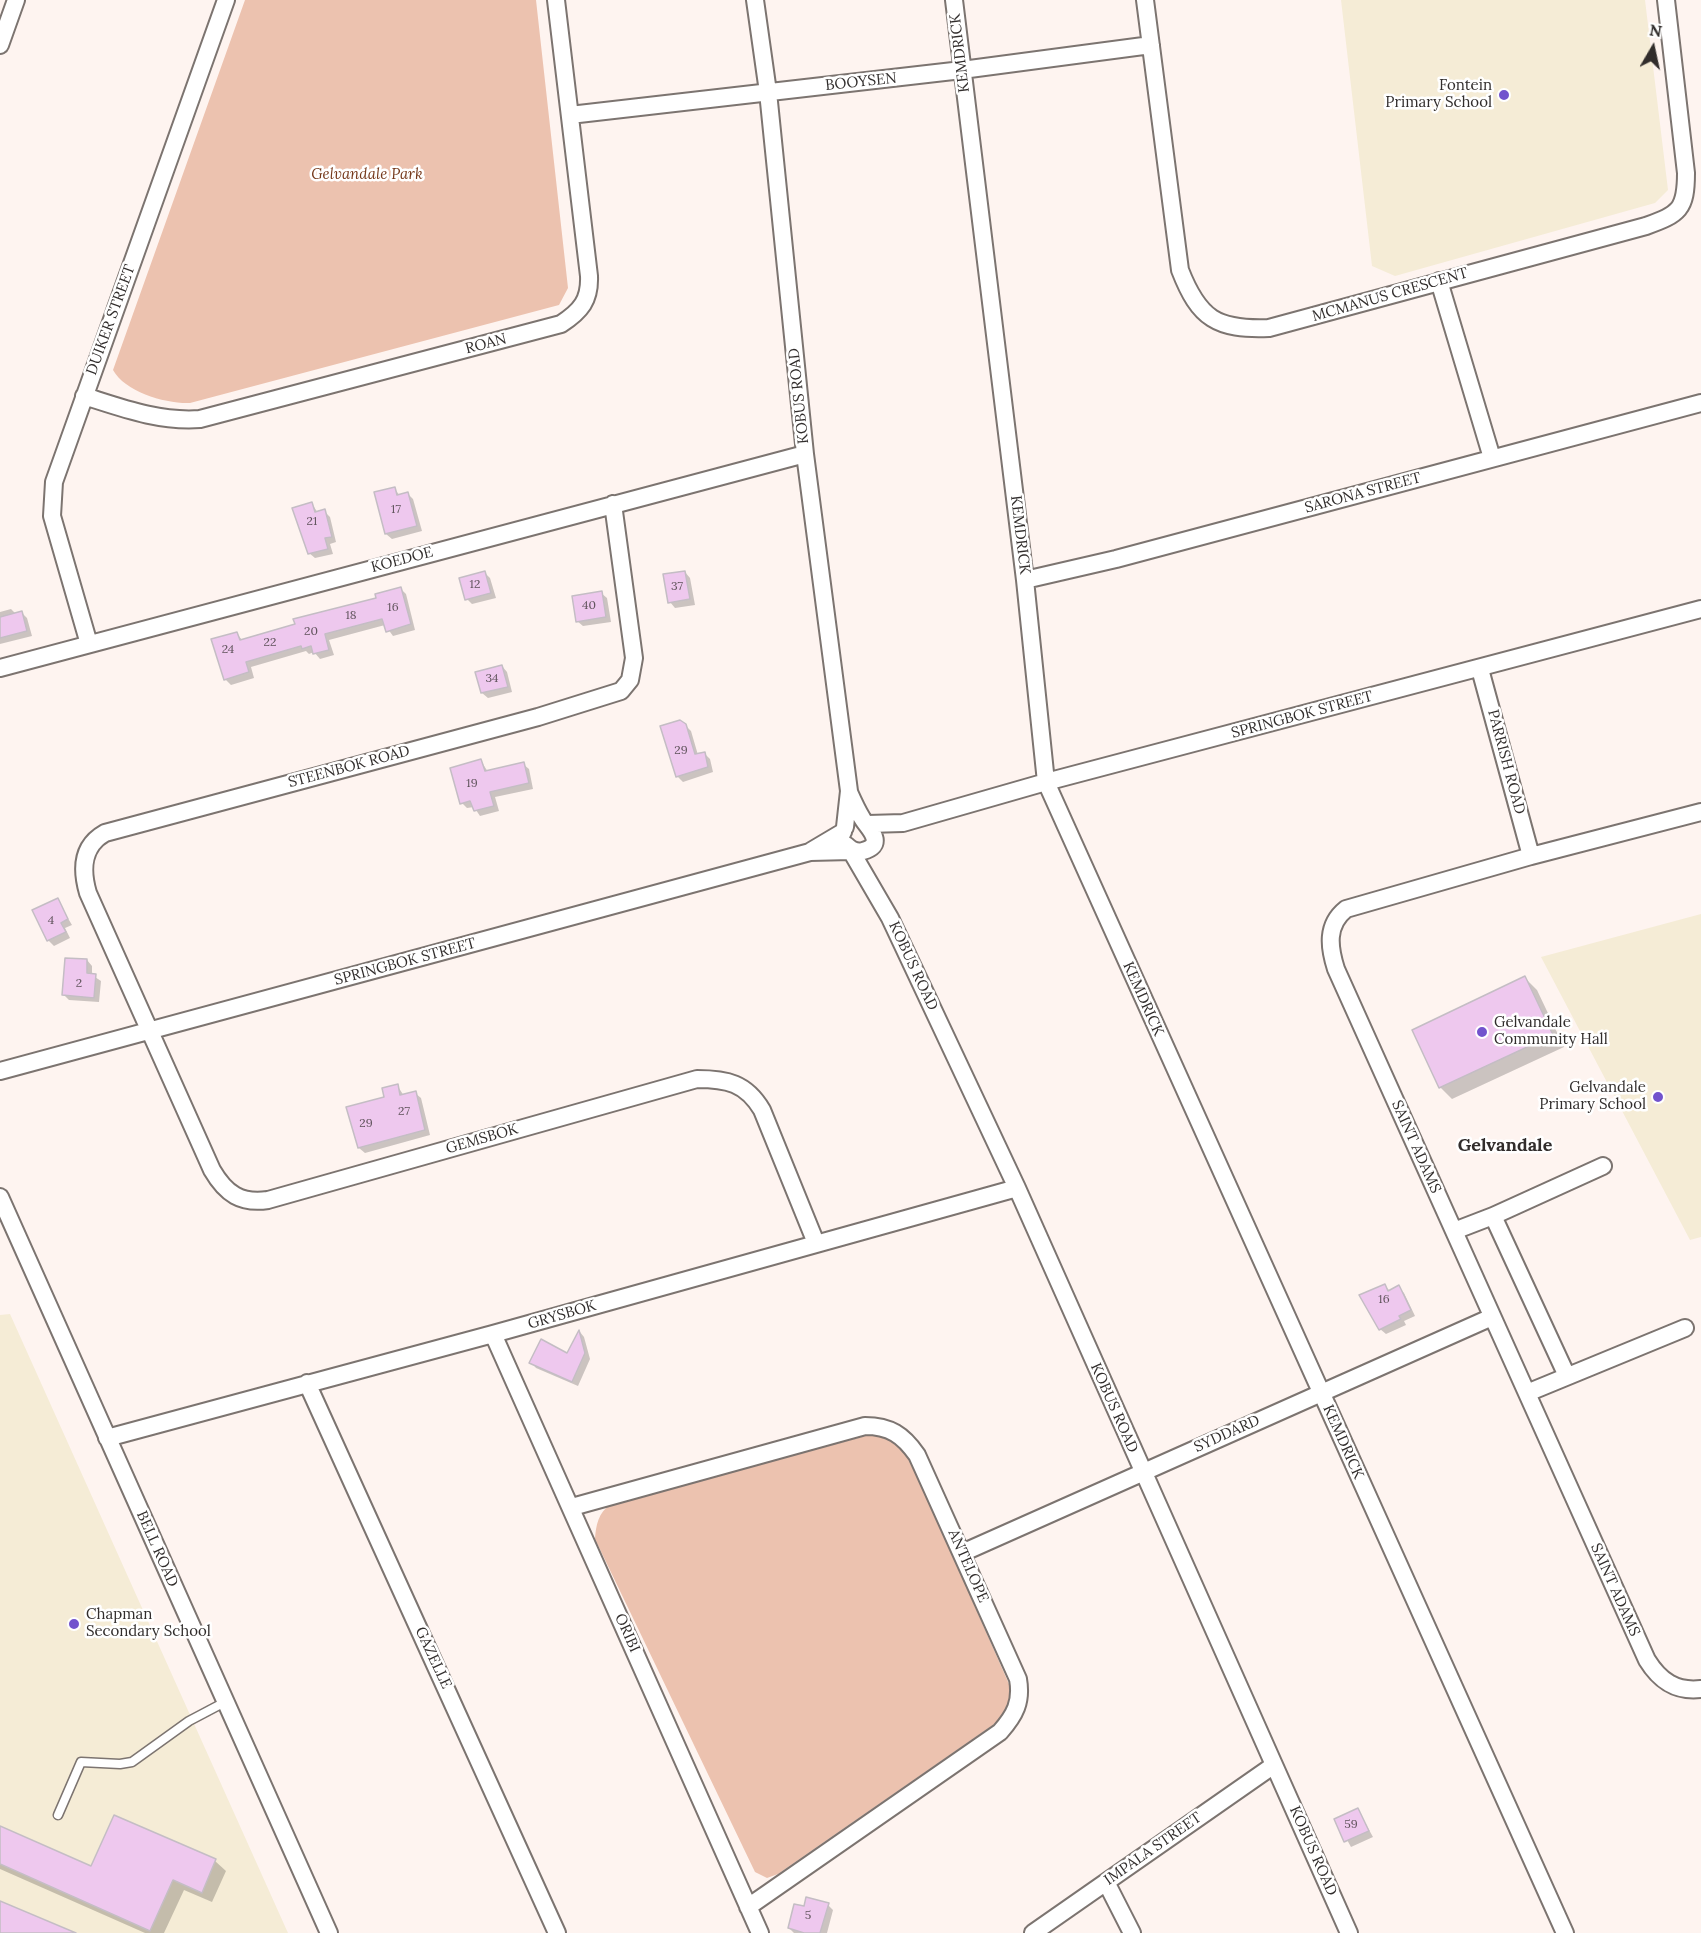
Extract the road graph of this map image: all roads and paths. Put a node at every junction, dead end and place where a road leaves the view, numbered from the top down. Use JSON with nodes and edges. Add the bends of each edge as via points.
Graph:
{"nodes":[{"id":1,"x":16,"y":0,"type":"edge"},
{"id":2,"x":226,"y":0,"type":"edge"},
{"id":3,"x":556,"y":0,"type":"edge"},
{"id":4,"x":755,"y":0,"type":"edge"},
{"id":5,"x":954,"y":0,"type":"edge"},
{"id":6,"x":1145,"y":0,"type":"edge"},
{"id":7,"x":1666,"y":0,"type":"edge"},
{"id":8,"x":0,"y":45,"type":"edge"},
{"id":9,"x":1151,"y":45,"type":"junction"},
{"id":10,"x":962,"y":70,"type":"junction"},
{"id":11,"x":768,"y":92,"type":"junction"},
{"id":12,"x":570,"y":115,"type":"junction"},
{"id":13,"x":1439,"y":281,"type":"junction"},
{"id":14,"x":84,"y":396,"type":"junction"},
{"id":15,"x":1701,"y":403,"type":"edge"},
{"id":16,"x":805,"y":454,"type":"junction"},
{"id":17,"x":1492,"y":458,"type":"junction"},
{"id":18,"x":613,"y":504,"type":"junction"},
{"id":19,"x":1025,"y":580,"type":"junction"},
{"id":20,"x":1701,"y":609,"type":"edge"},
{"id":21,"x":89,"y":644,"type":"junction"},
{"id":22,"x":0,"y":668,"type":"edge"},
{"id":23,"x":1480,"y":669,"type":"junction"},
{"id":24,"x":1046,"y":782,"type":"junction"},
{"id":25,"x":849,"y":791,"type":"junction"},
{"id":26,"x":1701,"y":812,"type":"edge"},
{"id":27,"x":866,"y":822,"type":"junction"},
{"id":28,"x":903,"y":823,"type":"junction"},
{"id":29,"x":844,"y":830,"type":"junction"},
{"id":30,"x":871,"y":845,"type":"junction"},
{"id":31,"x":851,"y":850,"type":"junction"},
{"id":32,"x":810,"y":852,"type":"junction"},
{"id":33,"x":1531,"y":856,"type":"junction"},
{"id":34,"x":874,"y":885,"type":"junction"},
{"id":35,"x":151,"y":1031,"type":"junction"},
{"id":36,"x":0,"y":1071,"type":"edge"},
{"id":37,"x":1603,"y":1166,"type":"dead end"},
{"id":38,"x":1017,"y":1188,"type":"junction"},
{"id":39,"x":0,"y":1197,"type":"edge"},
{"id":40,"x":1493,"y":1216,"type":"junction"},
{"id":41,"x":1454,"y":1231,"type":"junction"},
{"id":42,"x":816,"y":1243,"type":"junction"},
{"id":43,"x":1492,"y":1317,"type":"junction"},
{"id":44,"x":1685,"y":1328,"type":"dead end"},
{"id":45,"x":493,"y":1334,"type":"junction"},
{"id":46,"x":1567,"y":1376,"type":"junction"},
{"id":47,"x":307,"y":1383,"type":"junction"},
{"id":48,"x":1320,"y":1392,"type":"junction"},
{"id":49,"x":1527,"y":1393,"type":"junction"},
{"id":50,"x":107,"y":1438,"type":"junction"},
{"id":51,"x":1142,"y":1471,"type":"junction"},
{"id":52,"x":572,"y":1507,"type":"junction"},
{"id":53,"x":962,"y":1553,"type":"junction"},
{"id":54,"x":1701,"y":1689,"type":"edge"},
{"id":55,"x":225,"y":1702,"type":"junction"},
{"id":56,"x":1274,"y":1765,"type":"junction"},
{"id":57,"x":58,"y":1815,"type":"dead end"},
{"id":58,"x":1106,"y":1881,"type":"junction"},
{"id":59,"x":748,"y":1907,"type":"junction"},
{"id":60,"x":329,"y":1933,"type":"edge"},
{"id":61,"x":557,"y":1933,"type":"edge"},
{"id":62,"x":760,"y":1933,"type":"edge"},
{"id":63,"x":1033,"y":1933,"type":"edge"},
{"id":64,"x":1132,"y":1933,"type":"edge"},
{"id":65,"x":1349,"y":1933,"type":"edge"},
{"id":66,"x":1565,"y":1933,"type":"edge"}],
"edges":[{"from":1,"to":8,"type":"street"},
{"from":2,"to":14,"type":"street","name":"DUIKER STREET"},
{"from":3,"to":12,"type":"street","name":"ROAN"},
{"from":4,"to":11,"type":"street","name":"KOBUS ROAD"},
{"from":5,"to":10,"type":"street","name":"KEMDRICK"},
{"from":6,"to":9,"type":"street","name":"MCMANUS CRESCENT"},
{"from":7,"to":13,"type":"street","name":"MCMANUS CRESCENT","via":[[1686,173],[1685,200],[1677,213],[1646,226]]},
{"from":9,"to":10,"type":"street","name":"BOOYSEN"},
{"from":9,"to":13,"type":"street","name":"MCMANUS CRESCENT","via":[[1180,270],[1188,290],[1207,315],[1225,326],[1269,328]]},
{"from":10,"to":11,"type":"street","name":"BOOYSEN"},
{"from":10,"to":19,"type":"street","name":"KEMDRICK"},
{"from":11,"to":12,"type":"street","name":"BOOYSEN"},
{"from":11,"to":16,"type":"street","name":"KOBUS ROAD"},
{"from":12,"to":14,"type":"street","name":"ROAN","via":[[590,291],[578,313],[561,324],[200,419],[152,417]]},
{"from":13,"to":17,"type":"street"},
{"from":14,"to":21,"type":"street","name":"DUIKER STREET","via":[[54,482],[52,516]]},
{"from":15,"to":17,"type":"street","name":"SARONA STREET"},
{"from":16,"to":18,"type":"street","name":"KOEDOE"},
{"from":16,"to":25,"type":"street","name":"KOBUS ROAD"},
{"from":17,"to":19,"type":"street","name":"SARONA STREET"},
{"from":18,"to":21,"type":"street","name":"KOEDOE"},
{"from":18,"to":35,"type":"street","name":"STEENBOK ROAD","via":[[634,658],[630,680],[621,691],[538,717],[129,826],[94,839],[84,865],[88,893]]},
{"from":19,"to":24,"type":"street","name":"KEMDRICK"},
{"from":20,"to":23,"type":"street","name":"SPRINGBOK STREET"},
{"from":21,"to":22,"type":"street","name":"KOEDOE"},
{"from":23,"to":24,"type":"street","name":"SPRINGBOK STREET"},
{"from":23,"to":33,"type":"street","name":"PARRISH ROAD"},
{"from":24,"to":28,"type":"street","name":"SPRINGBOK STREET"},
{"from":24,"to":48,"type":"street","name":"KEMDRICK"},
{"from":25,"to":27,"type":"street"},
{"from":25,"to":29,"type":"street"},
{"from":26,"to":33,"type":"street","name":"SAINT ADAMS"},
{"from":27,"to":28,"type":"street"},
{"from":27,"to":29,"type":"street","via":[[854,821]]},
{"from":27,"to":30,"type":"street","via":[[873,832]]},
{"from":28,"to":30,"type":"street"},
{"from":29,"to":31,"type":"street","via":[[844,843]]},
{"from":29,"to":32,"type":"street"},
{"from":30,"to":31,"type":"street","via":[[862,851]]},
{"from":30,"to":34,"type":"street"},
{"from":31,"to":32,"type":"street"},
{"from":31,"to":34,"type":"street"},
{"from":32,"to":35,"type":"street","name":"SPRINGBOK STREET"},
{"from":33,"to":41,"type":"street","name":"SAINT ADAMS","via":[[1346,909],[1331,933],[1336,969]]},
{"from":34,"to":38,"type":"street","name":"KOBUS ROAD"},
{"from":35,"to":36,"type":"street","name":"SPRINGBOK STREET"},
{"from":35,"to":42,"type":"street","name":"GEMSBOK","via":[[212,1170],[229,1192],[244,1201],[268,1200],[698,1079],[719,1079],[743,1087],[754,1096]]},
{"from":37,"to":40,"type":"street"},
{"from":38,"to":42,"type":"street","name":"GRYSBOK"},
{"from":38,"to":51,"type":"street","name":"KOBUS ROAD"},
{"from":39,"to":50,"type":"street","name":"BELL ROAD"},
{"from":40,"to":41,"type":"street"},
{"from":40,"to":46,"type":"street"},
{"from":41,"to":43,"type":"street","name":"SAINT ADAMS"},
{"from":42,"to":45,"type":"street","name":"GRYSBOK"},
{"from":43,"to":48,"type":"street","name":"SYDDARD"},
{"from":43,"to":49,"type":"street","name":"SAINT ADAMS"},
{"from":44,"to":46,"type":"street"},
{"from":45,"to":47,"type":"street","name":"GRYSBOK"},
{"from":45,"to":52,"type":"street","name":"ORIBI"},
{"from":46,"to":49,"type":"street"},
{"from":47,"to":50,"type":"street","name":"GRYSBOK"},
{"from":47,"to":61,"type":"street","name":"GAZELLE"},
{"from":48,"to":51,"type":"street","name":"SYDDARD"},
{"from":48,"to":66,"type":"street","name":"KEMDRICK"},
{"from":49,"to":54,"type":"street","name":"SAINT ADAMS","via":[[1647,1660],[1663,1681],[1682,1689]]},
{"from":50,"to":55,"type":"street","name":"BELL ROAD"},
{"from":51,"to":53,"type":"street","name":"SYDDARD"},
{"from":51,"to":56,"type":"street","name":"KOBUS ROAD"},
{"from":52,"to":53,"type":"street","name":"ANTELOPE","via":[[876,1426],[903,1437],[917,1455]]},
{"from":52,"to":59,"type":"street","name":"ORIBI"},
{"from":53,"to":59,"type":"street","name":"ANTELOPE","via":[[1018,1679],[1020,1701],[1012,1718],[1000,1732]]},
{"from":55,"to":57,"type":"lane","via":[[189,1720],[132,1762],[81,1762]]},
{"from":55,"to":60,"type":"street","name":"BELL ROAD"},
{"from":56,"to":58,"type":"street","name":"IMPALA STREET"},
{"from":56,"to":65,"type":"street","name":"KOBUS ROAD"},
{"from":58,"to":63,"type":"street","name":"IMPALA STREET"},
{"from":58,"to":64,"type":"street"},
{"from":59,"to":62,"type":"street","name":"ORIBI"}]}
